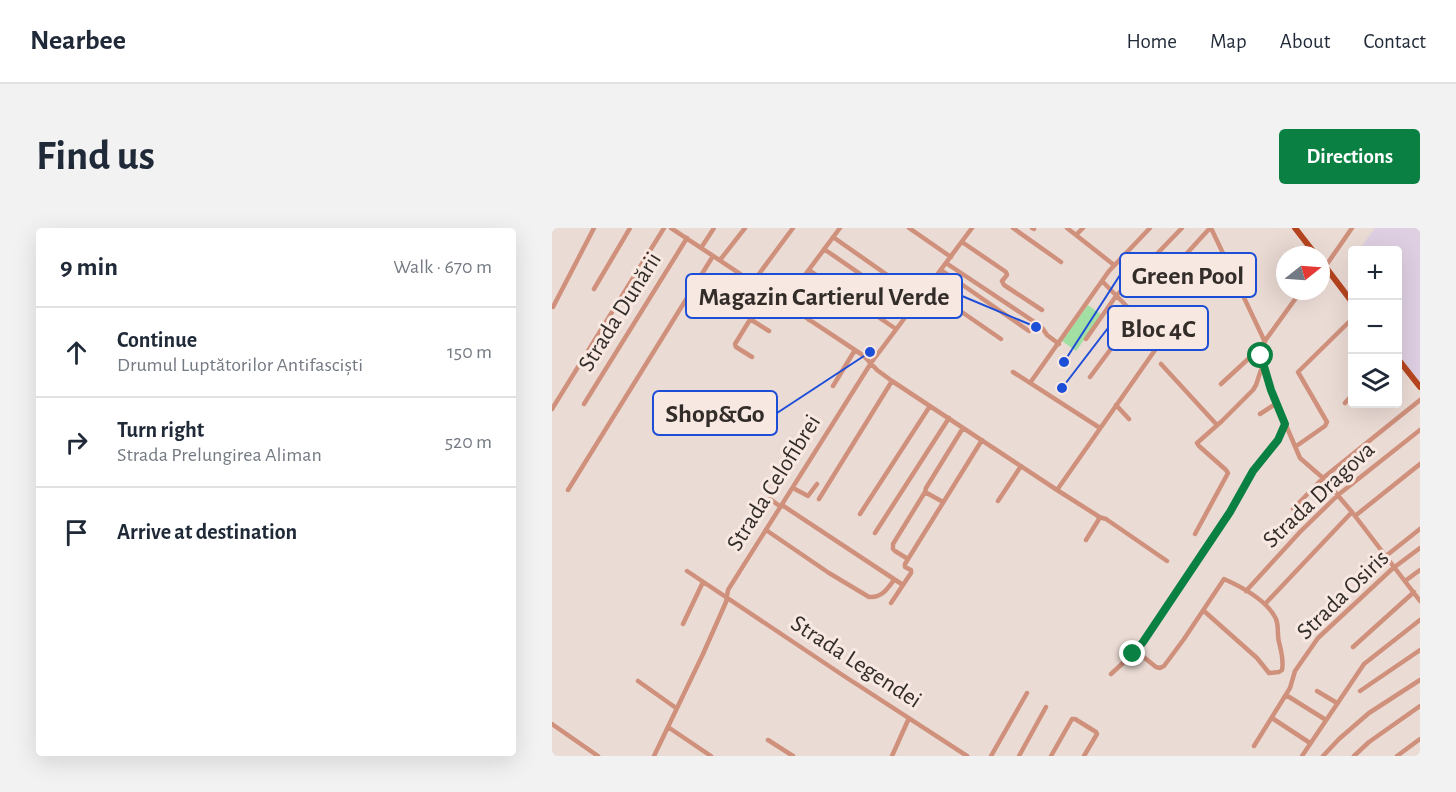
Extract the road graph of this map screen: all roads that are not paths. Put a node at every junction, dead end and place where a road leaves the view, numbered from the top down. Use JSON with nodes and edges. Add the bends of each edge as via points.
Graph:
{"nodes":[{"id":1,"x":594,"y":228,"type":"edge"},
{"id":2,"x":630,"y":228,"type":"edge"},
{"id":3,"x":664,"y":228,"type":"edge"},
{"id":4,"x":671,"y":228,"type":"edge"},
{"id":5,"x":714,"y":228,"type":"edge"},
{"id":6,"x":745,"y":228,"type":"edge"},
{"id":7,"x":793,"y":228,"type":"edge"},
{"id":8,"x":840,"y":228,"type":"edge"},
{"id":9,"x":909,"y":228,"type":"edge"},
{"id":10,"x":972,"y":228,"type":"edge"},
{"id":11,"x":1013,"y":228,"type":"edge"},
{"id":12,"x":1067,"y":228,"type":"edge"},
{"id":13,"x":1083,"y":228,"type":"edge"},
{"id":14,"x":1150,"y":228,"type":"edge"},
{"id":15,"x":1182,"y":228,"type":"edge"},
{"id":16,"x":1211,"y":228,"type":"edge"},
{"id":17,"x":1295,"y":228,"type":"edge"},
{"id":18,"x":1352,"y":228,"type":"edge"},
{"id":19,"x":1076,"y":235,"type":"junction"},
{"id":20,"x":833,"y":237,"type":"junction"},
{"id":21,"x":687,"y":238,"type":"junction"},
{"id":22,"x":962,"y":242,"type":"junction"},
{"id":23,"x":1309,"y":246,"type":"edge"},
{"id":24,"x":701,"y":248,"type":"junction"},
{"id":25,"x":824,"y":249,"type":"junction"},
{"id":26,"x":1330,"y":254,"type":"edge"},
{"id":27,"x":713,"y":256,"type":"junction"},
{"id":28,"x":951,"y":257,"type":"junction"},
{"id":29,"x":720,"y":260,"type":"junction"},
{"id":30,"x":1061,"y":262,"type":"dead end"},
{"id":31,"x":946,"y":263,"type":"junction"},
{"id":32,"x":1114,"y":265,"type":"junction"},
{"id":33,"x":809,"y":270,"type":"junction"},
{"id":34,"x":941,"y":270,"type":"junction"},
{"id":35,"x":1330,"y":274,"type":"edge"},
{"id":36,"x":1102,"y":281,"type":"junction"},
{"id":37,"x":753,"y":282,"type":"junction"},
{"id":38,"x":927,"y":288,"type":"junction"},
{"id":39,"x":594,"y":289,"type":"dead end"},
{"id":40,"x":1157,"y":289,"type":"dead end"},
{"id":41,"x":767,"y":292,"type":"junction"},
{"id":42,"x":1116,"y":296,"type":"junction"},
{"id":43,"x":920,"y":297,"type":"junction"},
{"id":44,"x":823,"y":299,"type":"dead end"},
{"id":45,"x":1294,"y":300,"type":"edge"},
{"id":46,"x":1351,"y":300,"type":"edge"},
{"id":47,"x":784,"y":303,"type":"junction"},
{"id":48,"x":553,"y":307,"type":"edge"},
{"id":49,"x":911,"y":309,"type":"junction"},
{"id":50,"x":1042,"y":310,"type":"dead end"},
{"id":51,"x":1136,"y":315,"type":"junction"},
{"id":52,"x":750,"y":319,"type":"junction"},
{"id":53,"x":809,"y":320,"type":"junction"},
{"id":54,"x":1348,"y":324,"type":"edge"},
{"id":55,"x":896,"y":329,"type":"junction"},
{"id":56,"x":769,"y":331,"type":"dead end"},
{"id":57,"x":1029,"y":331,"type":"dead end"},
{"id":58,"x":1001,"y":339,"type":"dead end"},
{"id":59,"x":1086,"y":339,"type":"dead end"},
{"id":60,"x":1264,"y":342,"type":"junction"},
{"id":61,"x":1059,"y":344,"type":"junction"},
{"id":62,"x":1259,"y":349,"type":"junction"},
{"id":63,"x":855,"y":350,"type":"junction"},
{"id":64,"x":752,"y":357,"type":"dead end"},
{"id":65,"x":871,"y":363,"type":"junction"},
{"id":66,"x":1402,"y":363,"type":"edge"},
{"id":67,"x":1161,"y":364,"type":"dead end"},
{"id":68,"x":1263,"y":364,"type":"junction"},
{"id":69,"x":1013,"y":372,"type":"dead end"},
{"id":70,"x":1090,"y":376,"type":"dead end"},
{"id":71,"x":892,"y":381,"type":"junction"},
{"id":72,"x":1030,"y":383,"type":"junction"},
{"id":73,"x":1221,"y":384,"type":"dead end"},
{"id":74,"x":833,"y":386,"type":"dead end"},
{"id":75,"x":1420,"y":387,"type":"edge"},
{"id":76,"x":1348,"y":400,"type":"edge"},
{"id":77,"x":1420,"y":400,"type":"edge"},
{"id":78,"x":1277,"y":403,"type":"junction"},
{"id":79,"x":1345,"y":403,"type":"dead end"},
{"id":80,"x":584,"y":404,"type":"dead end"},
{"id":81,"x":1116,"y":405,"type":"junction"},
{"id":82,"x":930,"y":406,"type":"junction"},
{"id":83,"x":552,"y":409,"type":"edge"},
{"id":84,"x":1260,"y":414,"type":"dead end"},
{"id":85,"x":948,"y":418,"type":"junction"},
{"id":86,"x":1129,"y":419,"type":"dead end"},
{"id":87,"x":1285,"y":424,"type":"junction"},
{"id":88,"x":1217,"y":426,"type":"junction"},
{"id":89,"x":963,"y":428,"type":"junction"},
{"id":90,"x":1100,"y":428,"type":"junction"},
{"id":91,"x":1420,"y":430,"type":"edge"},
{"id":92,"x":982,"y":440,"type":"junction"},
{"id":93,"x":1296,"y":447,"type":"junction"},
{"id":94,"x":1420,"y":464,"type":"edge"},
{"id":95,"x":1021,"y":466,"type":"junction"},
{"id":96,"x":1323,"y":478,"type":"junction"},
{"id":97,"x":817,"y":484,"type":"dead end"},
{"id":98,"x":793,"y":488,"type":"junction"},
{"id":99,"x":568,"y":490,"type":"dead end"},
{"id":100,"x":1057,"y":490,"type":"junction"},
{"id":101,"x":925,"y":492,"type":"junction"},
{"id":102,"x":1338,"y":495,"type":"junction"},
{"id":103,"x":770,"y":499,"type":"dead end"},
{"id":104,"x":819,"y":499,"type":"dead end"},
{"id":105,"x":998,"y":501,"type":"dead end"},
{"id":106,"x":943,"y":502,"type":"junction"},
{"id":107,"x":781,"y":506,"type":"junction"},
{"id":108,"x":1293,"y":509,"type":"dead end"},
{"id":109,"x":860,"y":514,"type":"dead end"},
{"id":110,"x":1354,"y":514,"type":"junction"},
{"id":111,"x":1099,"y":517,"type":"junction"},
{"id":112,"x":1420,"y":529,"type":"edge"},
{"id":113,"x":766,"y":530,"type":"junction"},
{"id":114,"x":876,"y":533,"type":"dead end"},
{"id":115,"x":1195,"y":534,"type":"dead end"},
{"id":116,"x":1086,"y":540,"type":"dead end"},
{"id":117,"x":1420,"y":548,"type":"edge"},
{"id":118,"x":1386,"y":555,"type":"junction"},
{"id":119,"x":908,"y":559,"type":"junction"},
{"id":120,"x":1167,"y":561,"type":"dead end"},
{"id":121,"x":1395,"y":567,"type":"junction"},
{"id":122,"x":1420,"y":570,"type":"edge"},
{"id":123,"x":687,"y":571,"type":"dead end"},
{"id":124,"x":1367,"y":572,"type":"dead end"},
{"id":125,"x":894,"y":580,"type":"junction"},
{"id":126,"x":1405,"y":581,"type":"junction"},
{"id":127,"x":703,"y":582,"type":"junction"},
{"id":128,"x":903,"y":585,"type":"junction"},
{"id":129,"x":1246,"y":591,"type":"junction"},
{"id":130,"x":1414,"y":592,"type":"junction"},
{"id":131,"x":726,"y":598,"type":"junction"},
{"id":132,"x":1420,"y":601,"type":"edge"},
{"id":133,"x":891,"y":603,"type":"dead end"},
{"id":134,"x":1265,"y":604,"type":"junction"},
{"id":135,"x":1204,"y":610,"type":"junction"},
{"id":136,"x":1420,"y":620,"type":"edge"},
{"id":137,"x":683,"y":624,"type":"dead end"},
{"id":138,"x":1353,"y":647,"type":"dead end"},
{"id":139,"x":1420,"y":650,"type":"edge"},
{"id":140,"x":1136,"y":651,"type":"junction"},
{"id":141,"x":1111,"y":674,"type":"dead end"},
{"id":142,"x":1420,"y":680,"type":"edge"},
{"id":143,"x":638,"y":681,"type":"dead end"},
{"id":144,"x":1317,"y":691,"type":"dead end"},
{"id":145,"x":1360,"y":691,"type":"dead end"},
{"id":146,"x":1027,"y":693,"type":"dead end"},
{"id":147,"x":1286,"y":695,"type":"junction"},
{"id":148,"x":1337,"y":703,"type":"junction"},
{"id":149,"x":1420,"y":706,"type":"edge"},
{"id":150,"x":1046,"y":707,"type":"dead end"},
{"id":151,"x":676,"y":708,"type":"junction"},
{"id":152,"x":909,"y":718,"type":"junction"},
{"id":153,"x":1272,"y":718,"type":"junction"},
{"id":154,"x":1326,"y":720,"type":"junction"},
{"id":155,"x":552,"y":724,"type":"edge"},
{"id":156,"x":668,"y":727,"type":"junction"},
{"id":157,"x":1420,"y":739,"type":"edge"},
{"id":158,"x":768,"y":740,"type":"dead end"},
{"id":159,"x":1310,"y":743,"type":"junction"},
{"id":160,"x":1254,"y":746,"type":"dead end"},
{"id":161,"x":598,"y":756,"type":"edge"},
{"id":162,"x":654,"y":756,"type":"edge"},
{"id":163,"x":711,"y":756,"type":"edge"},
{"id":164,"x":793,"y":756,"type":"edge"},
{"id":165,"x":892,"y":756,"type":"edge"},
{"id":166,"x":967,"y":756,"type":"edge"},
{"id":167,"x":991,"y":756,"type":"edge"},
{"id":168,"x":1019,"y":756,"type":"edge"},
{"id":169,"x":1051,"y":756,"type":"edge"},
{"id":170,"x":1084,"y":756,"type":"edge"},
{"id":171,"x":1302,"y":756,"type":"edge"},
{"id":172,"x":1323,"y":756,"type":"edge"},
{"id":173,"x":1354,"y":756,"type":"edge"},
{"id":174,"x":1396,"y":756,"type":"edge"}],
"edges":[{"from":1,"to":48,"type":"street"},
{"from":2,"to":39,"type":"street"},
{"from":3,"to":83,"type":"street"},
{"from":4,"to":21,"type":"street"},
{"from":5,"to":24,"type":"street"},
{"from":6,"to":29,"type":"street"},
{"from":7,"to":37,"type":"street"},
{"from":8,"to":20,"type":"street"},
{"from":9,"to":28,"type":"street"},
{"from":10,"to":22,"type":"street","name":"Strada Celofibrei"},
{"from":11,"to":30,"type":"street"},
{"from":12,"to":19,"type":"street"},
{"from":13,"to":19,"type":"street"},
{"from":14,"to":32,"type":"street"},
{"from":15,"to":42,"type":"street"},
{"from":16,"to":40,"type":"street"},
{"from":16,"to":60,"type":"street"},
{"from":17,"to":23,"type":"main road"},
{"from":18,"to":26,"type":"street"},
{"from":19,"to":32,"type":"street"},
{"from":20,"to":25,"type":"street"},
{"from":20,"to":43,"type":"street"},
{"from":21,"to":24,"type":"street"},
{"from":21,"to":80,"type":"street","name":"Strada Dunării"},
{"from":22,"to":28,"type":"street","name":"Strada Celofibrei"},
{"from":22,"to":50,"type":"street","via":[[1006,272],[1003,284]]},
{"from":24,"to":27,"type":"street"},
{"from":25,"to":33,"type":"street"},
{"from":25,"to":49,"type":"street"},
{"from":27,"to":29,"type":"street"},
{"from":27,"to":99,"type":"street"},
{"from":28,"to":31,"type":"street","name":"Strada Celofibrei"},
{"from":29,"to":37,"type":"street"},
{"from":31,"to":34,"type":"street","name":"Strada Celofibrei"},
{"from":31,"to":61,"type":"street","via":[[1036,323]]},
{"from":32,"to":36,"type":"street"},
{"from":33,"to":47,"type":"street"},
{"from":33,"to":55,"type":"street"},
{"from":34,"to":38,"type":"street","name":"Strada Celofibrei"},
{"from":34,"to":57,"type":"street"},
{"from":35,"to":46,"type":"main road"},
{"from":36,"to":42,"type":"street"},
{"from":36,"to":61,"type":"street"},
{"from":37,"to":41,"type":"street"},
{"from":38,"to":43,"type":"street","name":"Strada Celofibrei"},
{"from":38,"to":58,"type":"street"},
{"from":41,"to":47,"type":"street"},
{"from":41,"to":52,"type":"street"},
{"from":42,"to":51,"type":"street"},
{"from":42,"to":59,"type":"street"},
{"from":43,"to":49,"type":"street","name":"Strada Celofibrei"},
{"from":44,"to":53,"type":"street"},
{"from":45,"to":60,"type":"street"},
{"from":47,"to":53,"type":"street"},
{"from":49,"to":55,"type":"street","name":"Strada Celofibrei"},
{"from":51,"to":70,"type":"street"},
{"from":51,"to":81,"type":"street","via":[[1160,343]]},
{"from":52,"to":56,"type":"street"},
{"from":52,"to":64,"type":"street","via":[[735,346]]},
{"from":53,"to":63,"type":"street"},
{"from":54,"to":93,"type":"street","via":[[1298,372],[1327,422]]},
{"from":55,"to":65,"type":"street","name":"Strada Celofibrei"},
{"from":60,"to":62,"type":"street"},
{"from":61,"to":72,"type":"street"},
{"from":62,"to":68,"type":"street"},
{"from":62,"to":73,"type":"street"},
{"from":63,"to":65,"type":"street"},
{"from":63,"to":74,"type":"street"},
{"from":65,"to":71,"type":"street"},
{"from":65,"to":98,"type":"street","name":"Strada Celofibrei"},
{"from":66,"to":75,"type":"main road"},
{"from":67,"to":88,"type":"street"},
{"from":68,"to":78,"type":"street"},
{"from":68,"to":88,"type":"street","via":[[1253,390]]},
{"from":69,"to":72,"type":"street"},
{"from":71,"to":82,"type":"street"},
{"from":71,"to":104,"type":"street"},
{"from":72,"to":90,"type":"street"},
{"from":76,"to":79,"type":"street"},
{"from":77,"to":96,"type":"street"},
{"from":78,"to":84,"type":"street"},
{"from":78,"to":87,"type":"street"},
{"from":81,"to":86,"type":"street"},
{"from":81,"to":90,"type":"street"},
{"from":82,"to":85,"type":"street"},
{"from":82,"to":109,"type":"street"},
{"from":85,"to":89,"type":"street"},
{"from":85,"to":114,"type":"street"},
{"from":87,"to":93,"type":"street"},
{"from":87,"to":140,"type":"street"},
{"from":88,"to":115,"type":"street","via":[[1197,443],[1228,473]]},
{"from":89,"to":92,"type":"street"},
{"from":89,"to":101,"type":"street"},
{"from":90,"to":100,"type":"street"},
{"from":91,"to":102,"type":"street","name":"Strada Dragova"},
{"from":92,"to":95,"type":"street"},
{"from":92,"to":106,"type":"street"},
{"from":93,"to":96,"type":"street","via":[[1303,461]]},
{"from":94,"to":110,"type":"street"},
{"from":95,"to":100,"type":"street"},
{"from":95,"to":105,"type":"street"},
{"from":96,"to":102,"type":"street"},
{"from":96,"to":108,"type":"street"},
{"from":97,"to":98,"type":"street","via":[[808,496]]},
{"from":98,"to":107,"type":"street","name":"Strada Celofibrei"},
{"from":100,"to":111,"type":"street"},
{"from":101,"to":106,"type":"street"},
{"from":101,"to":119,"type":"street","via":[[893,544],[893,549]]},
{"from":102,"to":110,"type":"street"},
{"from":102,"to":129,"type":"street","name":"Strada Dragova"},
{"from":103,"to":107,"type":"street"},
{"from":106,"to":119,"type":"street"},
{"from":107,"to":113,"type":"street","name":"Strada Celofibrei"},
{"from":107,"to":125,"type":"street"},
{"from":110,"to":118,"type":"street"},
{"from":110,"to":134,"type":"street"},
{"from":111,"to":116,"type":"street"},
{"from":111,"to":120,"type":"street"},
{"from":112,"to":118,"type":"street"},
{"from":113,"to":125,"type":"street","via":[[869,597],[882,594]]},
{"from":113,"to":131,"type":"street","name":"Strada Celofibrei"},
{"from":117,"to":121,"type":"street","name":"Strada Osiris"},
{"from":118,"to":121,"type":"street"},
{"from":118,"to":124,"type":"street"},
{"from":119,"to":128,"type":"street","via":[[905,566],[911,573]]},
{"from":121,"to":126,"type":"street"},
{"from":121,"to":147,"type":"street","name":"Strada Osiris","via":[[1324,632],[1296,671]]},
{"from":122,"to":126,"type":"street"},
{"from":123,"to":127,"type":"street"},
{"from":125,"to":128,"type":"street"},
{"from":126,"to":130,"type":"street"},
{"from":127,"to":131,"type":"street"},
{"from":127,"to":137,"type":"street"},
{"from":128,"to":133,"type":"street"},
{"from":129,"to":134,"type":"street"},
{"from":129,"to":135,"type":"street","via":[[1223,580]]},
{"from":130,"to":132,"type":"street"},
{"from":130,"to":138,"type":"street"},
{"from":131,"to":151,"type":"street","name":"Strada Celofibrei"},
{"from":131,"to":152,"type":"street","name":"Strada Legendei"},
{"from":134,"to":135,"type":"street","via":[[1276,619],[1283,662],[1282,670],[1275,673],[1269,673]]},
{"from":135,"to":140,"type":"street","via":[[1164,666],[1156,667]]},
{"from":136,"to":148,"type":"street","via":[[1369,660]]},
{"from":139,"to":145,"type":"street"},
{"from":140,"to":141,"type":"street"},
{"from":142,"to":172,"type":"street","via":[[1369,713]]},
{"from":143,"to":151,"type":"street"},
{"from":144,"to":148,"type":"street"},
{"from":146,"to":167,"type":"street"},
{"from":147,"to":153,"type":"street","name":"Strada Osiris"},
{"from":147,"to":154,"type":"street"},
{"from":148,"to":154,"type":"street"},
{"from":149,"to":173,"type":"street"},
{"from":150,"to":168,"type":"street"},
{"from":151,"to":156,"type":"street","name":"Strada Celofibrei"},
{"from":152,"to":165,"type":"street"},
{"from":152,"to":166,"type":"street","name":"Strada Legendei"},
{"from":153,"to":159,"type":"street"},
{"from":153,"to":160,"type":"street","name":"Strada Osiris"},
{"from":154,"to":159,"type":"street"},
{"from":155,"to":161,"type":"street"},
{"from":156,"to":162,"type":"street","name":"Strada Celofibrei"},
{"from":156,"to":163,"type":"street"},
{"from":157,"to":174,"type":"street"},
{"from":158,"to":164,"type":"street"},
{"from":159,"to":171,"type":"street"},
{"from":169,"to":170,"type":"street","via":[[1072,719],[1097,734]]}]}
